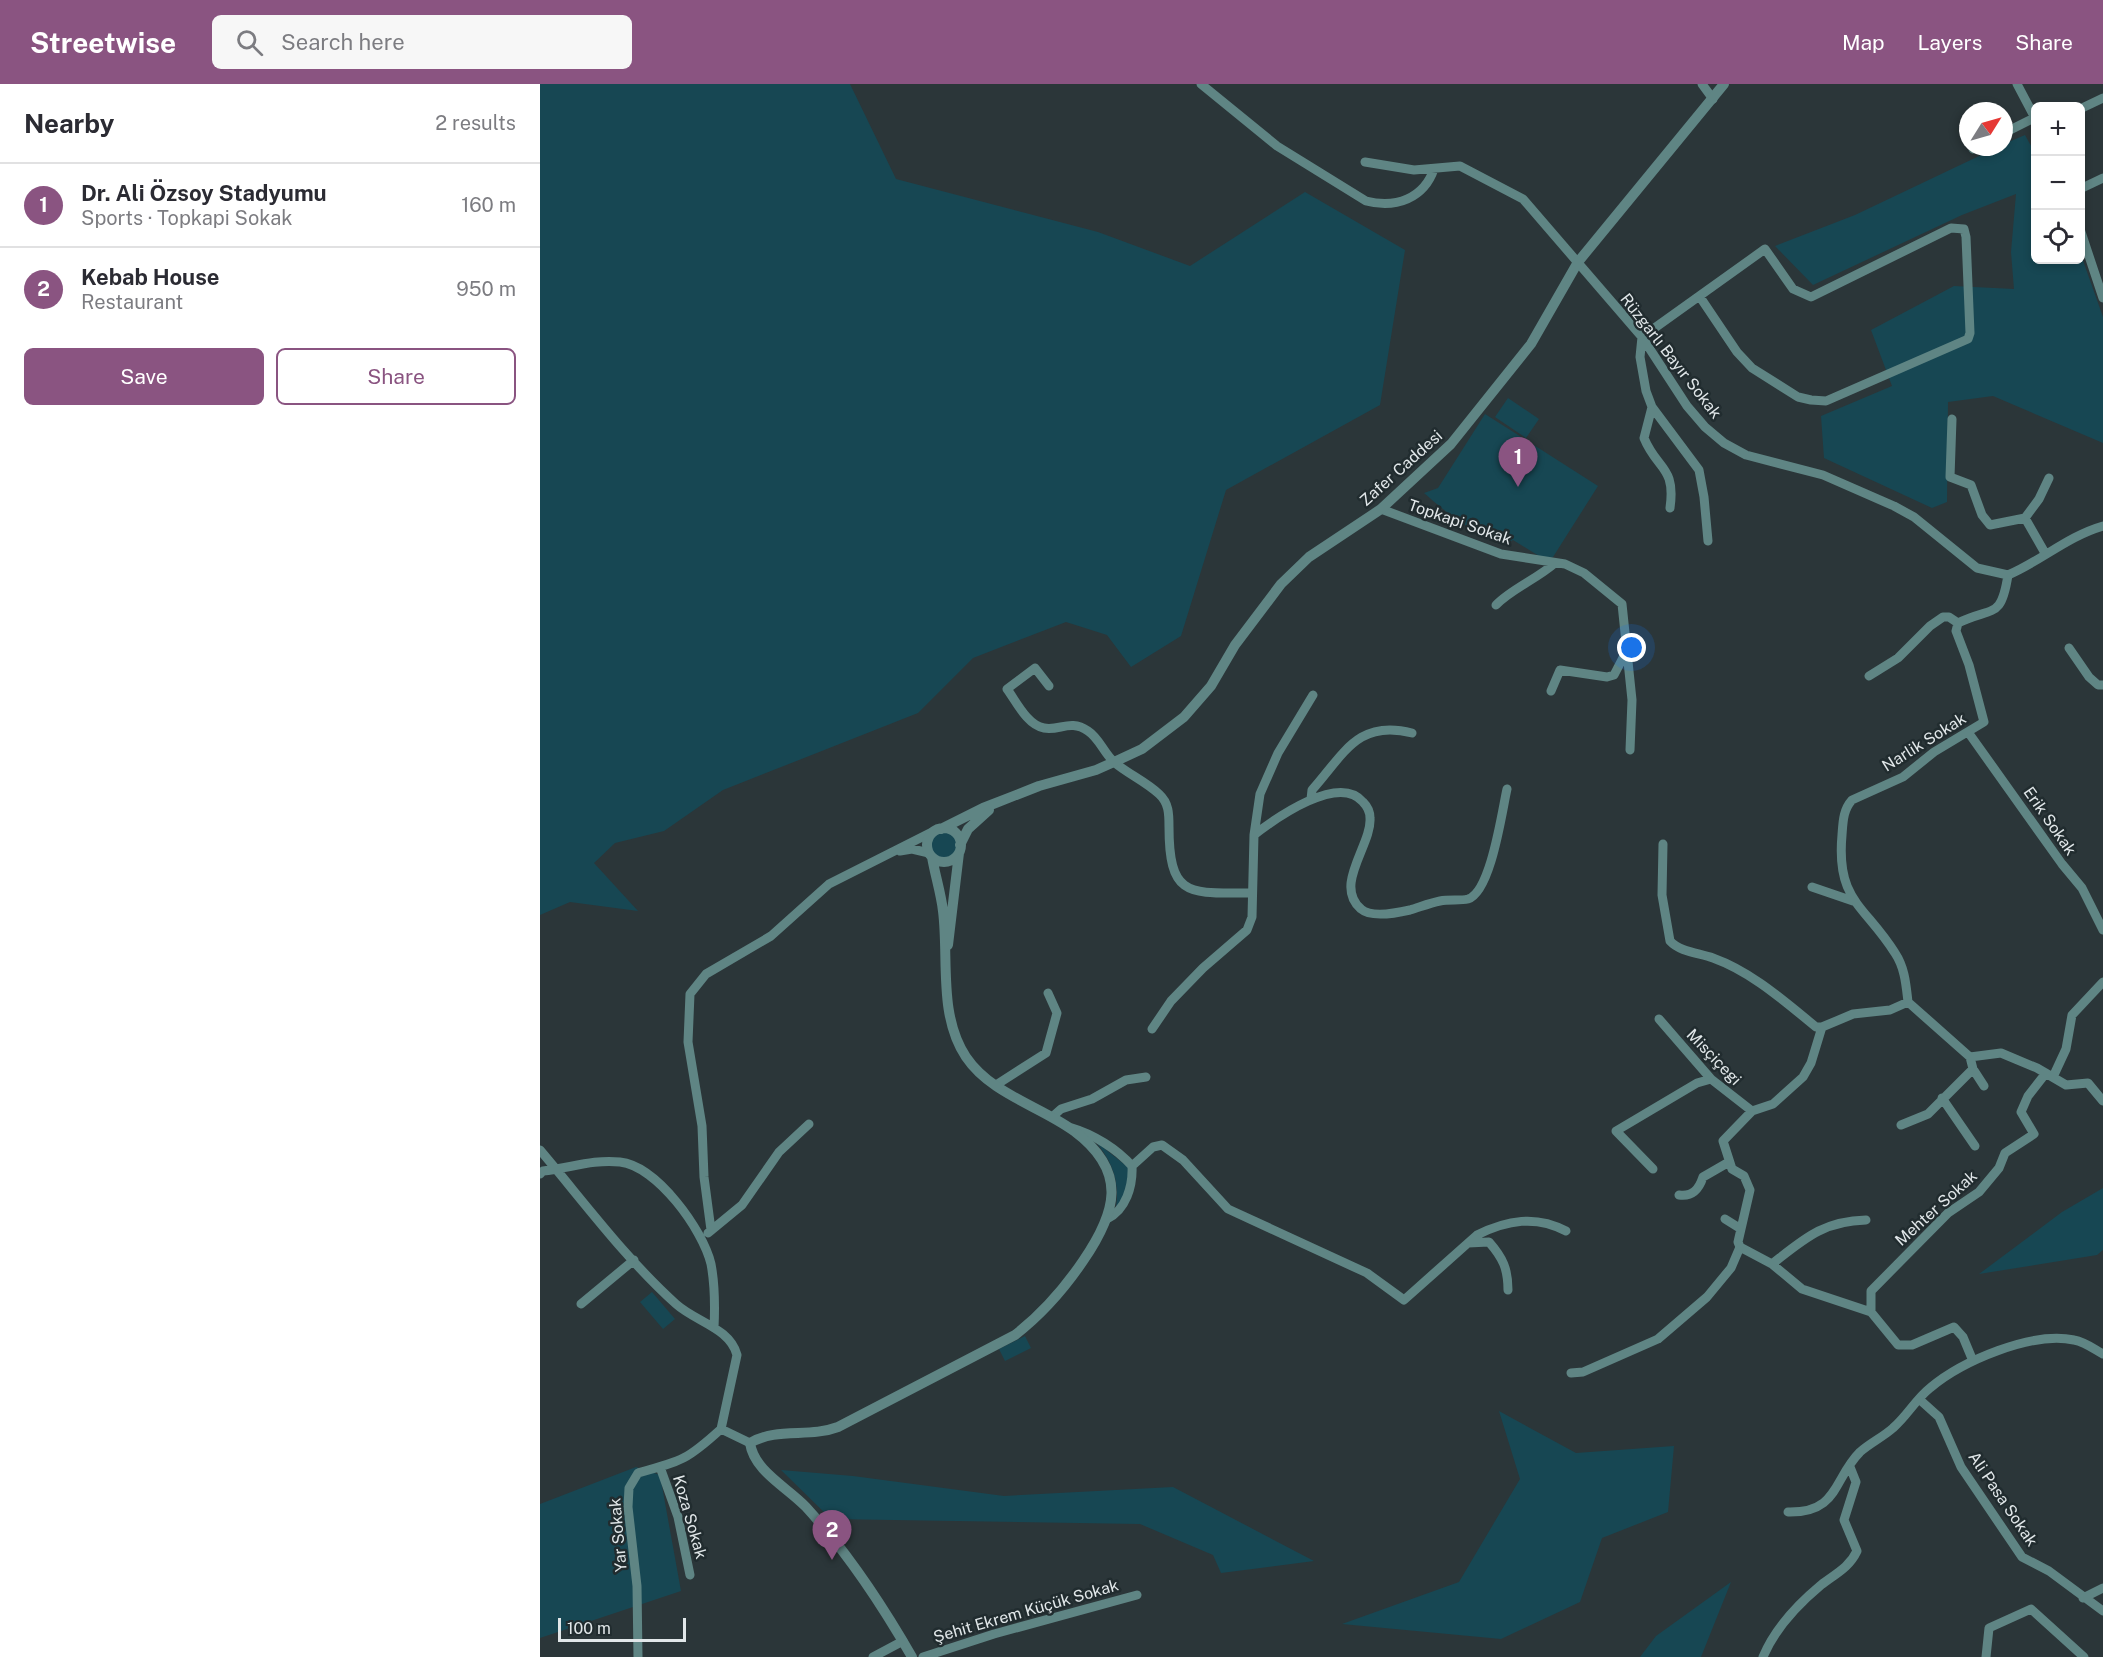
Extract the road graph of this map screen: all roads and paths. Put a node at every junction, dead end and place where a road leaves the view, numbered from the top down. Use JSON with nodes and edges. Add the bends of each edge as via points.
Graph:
{"nodes":[{"id":1,"x":1702,"y":84,"type":"edge"},
{"id":2,"x":1724,"y":84,"type":"edge"},
{"id":3,"x":2017,"y":84,"type":"edge"},
{"id":4,"x":1205,"y":85,"type":"edge"},
{"id":5,"x":2103,"y":98,"type":"edge"},
{"id":6,"x":1713,"y":99,"type":"junction"},
{"id":7,"x":2085,"y":107,"type":"edge"},
{"id":8,"x":2031,"y":111,"type":"edge"},
{"id":9,"x":2031,"y":121,"type":"edge"},
{"id":10,"x":2013,"y":129,"type":"edge"},
{"id":11,"x":1365,"y":162,"type":"dead end"},
{"id":12,"x":1434,"y":169,"type":"junction"},
{"id":13,"x":2103,"y":178,"type":"edge"},
{"id":14,"x":2085,"y":187,"type":"edge"},
{"id":15,"x":2085,"y":244,"type":"edge"},
{"id":16,"x":1578,"y":262,"type":"junction"},
{"id":17,"x":1700,"y":297,"type":"junction"},
{"id":18,"x":2103,"y":298,"type":"edge"},
{"id":19,"x":1642,"y":337,"type":"junction"},
{"id":20,"x":1652,"y":407,"type":"junction"},
{"id":21,"x":1952,"y":419,"type":"dead end"},
{"id":22,"x":2049,"y":478,"type":"dead end"},
{"id":23,"x":1670,"y":508,"type":"dead end"},
{"id":24,"x":1381,"y":509,"type":"junction"},
{"id":25,"x":2025,"y":518,"type":"junction"},
{"id":26,"x":2103,"y":526,"type":"edge"},
{"id":27,"x":1708,"y":541,"type":"dead end"},
{"id":28,"x":2045,"y":553,"type":"junction"},
{"id":29,"x":1555,"y":562,"type":"junction"},
{"id":30,"x":2008,"y":575,"type":"junction"},
{"id":31,"x":1496,"y":605,"type":"dead end"},
{"id":32,"x":1958,"y":623,"type":"junction"},
{"id":33,"x":2069,"y":648,"type":"dead end"},
{"id":34,"x":1627,"y":650,"type":"junction"},
{"id":35,"x":1869,"y":676,"type":"dead end"},
{"id":36,"x":2103,"y":685,"type":"edge"},
{"id":37,"x":1049,"y":686,"type":"dead end"},
{"id":38,"x":1551,"y":691,"type":"dead end"},
{"id":39,"x":1313,"y":695,"type":"dead end"},
{"id":40,"x":1968,"y":732,"type":"junction"},
{"id":41,"x":1412,"y":733,"type":"dead end"},
{"id":42,"x":1630,"y":750,"type":"dead end"},
{"id":43,"x":1114,"y":762,"type":"junction"},
{"id":44,"x":1507,"y":789,"type":"dead end"},
{"id":45,"x":1311,"y":799,"type":"junction"},
{"id":46,"x":996,"y":804,"type":"junction"},
{"id":47,"x":937,"y":830,"type":"junction"},
{"id":48,"x":1254,"y":835,"type":"junction"},
{"id":49,"x":1663,"y":844,"type":"dead end"},
{"id":50,"x":960,"y":848,"type":"junction"},
{"id":51,"x":889,"y":854,"type":"junction"},
{"id":52,"x":930,"y":855,"type":"junction"},
{"id":53,"x":1812,"y":887,"type":"dead end"},
{"id":54,"x":1252,"y":893,"type":"junction"},
{"id":55,"x":1853,"y":901,"type":"junction"},
{"id":56,"x":2103,"y":930,"type":"edge"},
{"id":57,"x":947,"y":951,"type":"junction"},
{"id":58,"x":2103,"y":982,"type":"edge"},
{"id":59,"x":1048,"y":993,"type":"dead end"},
{"id":60,"x":1910,"y":1005,"type":"junction"},
{"id":61,"x":1659,"y":1019,"type":"dead end"},
{"id":62,"x":1822,"y":1027,"type":"junction"},
{"id":63,"x":1152,"y":1029,"type":"dead end"},
{"id":64,"x":1971,"y":1057,"type":"junction"},
{"id":65,"x":1973,"y":1070,"type":"junction"},
{"id":66,"x":2050,"y":1075,"type":"junction"},
{"id":67,"x":1146,"y":1077,"type":"dead end"},
{"id":68,"x":1711,"y":1079,"type":"junction"},
{"id":69,"x":996,"y":1085,"type":"junction"},
{"id":70,"x":1984,"y":1086,"type":"dead end"},
{"id":71,"x":1942,"y":1098,"type":"junction"},
{"id":72,"x":2103,"y":1101,"type":"edge"},
{"id":73,"x":1752,"y":1111,"type":"junction"},
{"id":74,"x":1052,"y":1117,"type":"junction"},
{"id":75,"x":809,"y":1124,"type":"dead end"},
{"id":76,"x":1901,"y":1125,"type":"dead end"},
{"id":77,"x":1067,"y":1126,"type":"junction"},
{"id":78,"x":1975,"y":1146,"type":"dead end"},
{"id":79,"x":540,"y":1150,"type":"edge"},
{"id":80,"x":1729,"y":1162,"type":"junction"},
{"id":81,"x":1132,"y":1166,"type":"junction"},
{"id":82,"x":1653,"y":1169,"type":"dead end"},
{"id":83,"x":557,"y":1170,"type":"junction"},
{"id":84,"x":540,"y":1174,"type":"edge"},
{"id":85,"x":1679,"y":1195,"type":"dead end"},
{"id":86,"x":1725,"y":1219,"type":"dead end"},
{"id":87,"x":1107,"y":1220,"type":"junction"},
{"id":88,"x":1866,"y":1220,"type":"dead end"},
{"id":89,"x":1741,"y":1229,"type":"junction"},
{"id":90,"x":711,"y":1230,"type":"junction"},
{"id":91,"x":1566,"y":1231,"type":"dead end"},
{"id":92,"x":701,"y":1238,"type":"junction"},
{"id":93,"x":1468,"y":1243,"type":"junction"},
{"id":94,"x":1740,"y":1247,"type":"junction"},
{"id":95,"x":634,"y":1260,"type":"junction"},
{"id":96,"x":1772,"y":1264,"type":"junction"},
{"id":97,"x":1508,"y":1290,"type":"dead end"},
{"id":98,"x":581,"y":1304,"type":"dead end"},
{"id":99,"x":1871,"y":1312,"type":"junction"},
{"id":100,"x":714,"y":1328,"type":"junction"},
{"id":101,"x":2103,"y":1354,"type":"edge"},
{"id":102,"x":1973,"y":1361,"type":"junction"},
{"id":103,"x":1571,"y":1373,"type":"dead end"},
{"id":104,"x":1919,"y":1399,"type":"junction"},
{"id":105,"x":721,"y":1429,"type":"junction"},
{"id":106,"x":750,"y":1443,"type":"junction"},
{"id":107,"x":660,"y":1467,"type":"junction"},
{"id":108,"x":1850,"y":1467,"type":"junction"},
{"id":109,"x":1788,"y":1512,"type":"dead end"},
{"id":110,"x":690,"y":1575,"type":"dead end"},
{"id":111,"x":2103,"y":1588,"type":"edge"},
{"id":112,"x":1137,"y":1595,"type":"dead end"},
{"id":113,"x":2083,"y":1598,"type":"junction"},
{"id":114,"x":2103,"y":1611,"type":"edge"},
{"id":115,"x":903,"y":1641,"type":"junction"},
{"id":116,"x":638,"y":1657,"type":"edge"},
{"id":117,"x":873,"y":1657,"type":"edge"},
{"id":118,"x":912,"y":1657,"type":"edge"},
{"id":119,"x":923,"y":1657,"type":"edge"},
{"id":120,"x":1762,"y":1657,"type":"edge"},
{"id":121,"x":1986,"y":1657,"type":"edge"},
{"id":122,"x":2084,"y":1657,"type":"edge"}],
"edges":[{"from":1,"to":6,"type":"street"},
{"from":2,"to":6,"type":"street","name":"Zafer Caddesi"},
{"from":3,"to":8,"type":"street"},
{"from":4,"to":12,"type":"street","via":[[1277,146],[1366,201],[1378,204],[1411,199],[1430,181]]},
{"from":5,"to":7,"type":"street"},
{"from":6,"to":16,"type":"street","name":"Zafer Caddesi"},
{"from":9,"to":10,"type":"street"},
{"from":11,"to":12,"type":"street","via":[[1414,170]]},
{"from":12,"to":16,"type":"street","name":"Rüzgarlı Bayır Sokak","via":[[1460,166],[1524,199]]},
{"from":13,"to":14,"type":"street"},
{"from":15,"to":18,"type":"street"},
{"from":16,"to":19,"type":"street","name":"Rüzgarlı Bayır Sokak"},
{"from":16,"to":24,"type":"street","name":"Zafer Caddesi","via":[[1550,316],[1515,367],[1452,444]]},
{"from":17,"to":17,"type":"street","via":[[1765,249],[1793,289],[1811,297],[1943,232],[1964,229],[1968,339],[1826,400],[1798,397],[1752,368],[1731,345]]},
{"from":17,"to":19,"type":"street"},
{"from":19,"to":20,"type":"street","via":[[1640,357]]},
{"from":19,"to":30,"type":"street","name":"Rüzgarlı Bayır Sokak","via":[[1687,406],[1724,443],[1746,454],[1823,475],[1894,506],[1914,517],[1977,568]]},
{"from":20,"to":23,"type":"street","via":[[1644,438],[1667,471],[1671,483]]},
{"from":20,"to":27,"type":"street","via":[[1699,470]]},
{"from":21,"to":25,"type":"street","via":[[1950,477],[1971,485],[1990,525]]},
{"from":22,"to":25,"type":"street"},
{"from":24,"to":29,"type":"street","name":"Topkapi Sokak","via":[[1501,554]]},
{"from":24,"to":43,"type":"street","name":"Zafer Caddesi","via":[[1309,557],[1281,584],[1235,645],[1211,686],[1184,717],[1142,749]]},
{"from":25,"to":28,"type":"street"},
{"from":26,"to":28,"type":"street"},
{"from":28,"to":30,"type":"street","via":[[2026,568]]},
{"from":29,"to":31,"type":"street"},
{"from":29,"to":34,"type":"street","name":"Topkapi Sokak","via":[[1584,573],[1622,604]]},
{"from":30,"to":32,"type":"street","via":[[2004,601],[1997,609]]},
{"from":32,"to":35,"type":"street","via":[[1949,616],[1943,617],[1898,658]]},
{"from":32,"to":40,"type":"street","name":"Narlik Sokak","via":[[1956,631],[1984,722]]},
{"from":33,"to":36,"type":"street","via":[[2089,677]]},
{"from":34,"to":38,"type":"street","via":[[1614,675],[1560,670]]},
{"from":34,"to":42,"type":"street","name":"Topkapi Sokak","via":[[1632,700]]},
{"from":37,"to":43,"type":"street","via":[[1035,668],[1007,689],[1035,723],[1045,728],[1071,724],[1088,731]]},
{"from":39,"to":48,"type":"street","via":[[1266,778]]},
{"from":40,"to":55,"type":"street","name":"Narlik Sokak","via":[[1903,777],[1852,800],[1847,806],[1842,871]]},
{"from":40,"to":56,"type":"street","name":"Erik Sokak","via":[[2082,888]]},
{"from":41,"to":45,"type":"street","via":[[1384,728],[1368,732],[1354,742],[1312,790]]},
{"from":43,"to":46,"type":"street","name":"Zafer Caddesi"},
{"from":43,"to":54,"type":"street","via":[[1167,803],[1171,862],[1177,880],[1186,888],[1205,893]]},
{"from":44,"to":45,"type":"street","via":[[1485,879],[1475,894],[1468,899],[1370,914],[1361,909],[1352,892],[1352,879],[1369,827],[1366,806],[1346,791]]},
{"from":45,"to":48,"type":"street"},
{"from":46,"to":47,"type":"street","name":"Zafer Caddesi"},
{"from":46,"to":50,"type":"street","name":"Zafer Caddesi","via":[[968,829]]},
{"from":47,"to":50,"type":"street","via":[[955,833]]},
{"from":47,"to":51,"type":"street","name":"Zafer Caddesi"},
{"from":47,"to":52,"type":"street","via":[[927,842]]},
{"from":48,"to":54,"type":"street"},
{"from":49,"to":62,"type":"street","via":[[1664,911],[1668,934],[1675,946],[1743,971],[1816,1027]]},
{"from":50,"to":52,"type":"street","via":[[948,862]]},
{"from":50,"to":57,"type":"street","name":"Zafer Caddesi"},
{"from":51,"to":52,"type":"street","via":[[912,849]]},
{"from":51,"to":90,"type":"street","name":"Zafer Caddesi","via":[[830,884],[771,936],[706,974],[690,994],[688,1042],[702,1126]]},
{"from":52,"to":57,"type":"street","via":[[943,911]]},
{"from":53,"to":55,"type":"street"},
{"from":54,"to":63,"type":"street","via":[[1252,917],[1247,930],[1171,1001]]},
{"from":55,"to":60,"type":"street","name":"Narlik Sokak","via":[[1896,954],[1906,978]]},
{"from":57,"to":69,"type":"street","via":[[948,1005],[955,1036],[978,1072]]},
{"from":58,"to":66,"type":"street","via":[[2072,1015],[2066,1049]]},
{"from":59,"to":69,"type":"street","via":[[1057,1013],[1046,1053]]},
{"from":60,"to":62,"type":"street","via":[[1853,1014]]},
{"from":60,"to":64,"type":"street"},
{"from":61,"to":68,"type":"street","name":"Misçiçegi"},
{"from":62,"to":73,"type":"street","via":[[1803,1077],[1773,1104]]},
{"from":64,"to":65,"type":"street"},
{"from":64,"to":66,"type":"street","via":[[2001,1053]]},
{"from":65,"to":70,"type":"street"},
{"from":65,"to":71,"type":"street"},
{"from":66,"to":72,"type":"street","via":[[2066,1085],[2088,1083]]},
{"from":66,"to":99,"type":"street","name":"Mehter Sokak","via":[[2028,1096],[2021,1112],[2034,1134],[2005,1154],[1979,1192],[1948,1213],[1871,1291]]},
{"from":67,"to":74,"type":"street","via":[[1126,1080],[1092,1099],[1061,1109]]},
{"from":68,"to":73,"type":"street","name":"Misçiçegi"},
{"from":68,"to":82,"type":"street","via":[[1697,1083],[1616,1131]]},
{"from":69,"to":74,"type":"street"},
{"from":71,"to":76,"type":"street","via":[[1928,1114]]},
{"from":71,"to":78,"type":"street"},
{"from":73,"to":80,"type":"street","via":[[1723,1142]]},
{"from":74,"to":77,"type":"street"},
{"from":75,"to":90,"type":"street","via":[[779,1152],[742,1205]]},
{"from":77,"to":81,"type":"street","via":[[1084,1131]]},
{"from":77,"to":87,"type":"street","via":[[1092,1146],[1110,1178],[1112,1195]]},
{"from":79,"to":83,"type":"street"},
{"from":80,"to":85,"type":"street","via":[[1703,1177],[1692,1194]]},
{"from":80,"to":89,"type":"street","via":[[1732,1169],[1744,1176],[1749,1190]]},
{"from":81,"to":87,"type":"street","via":[[1127,1197],[1117,1215]]},
{"from":81,"to":93,"type":"street","via":[[1153,1147],[1162,1145],[1184,1160],[1228,1209],[1367,1273],[1404,1300]]},
{"from":83,"to":84,"type":"street"},
{"from":83,"to":92,"type":"street","via":[[590,1161],[623,1162],[649,1174],[680,1206]]},
{"from":83,"to":95,"type":"street"},
{"from":86,"to":89,"type":"street"},
{"from":87,"to":106,"type":"street","via":[[1098,1240],[1067,1282],[1036,1318],[1015,1335],[838,1427],[824,1432],[768,1436]]},
{"from":88,"to":96,"type":"street","via":[[1824,1227]]},
{"from":89,"to":94,"type":"street"},
{"from":90,"to":92,"type":"street"},
{"from":91,"to":93,"type":"street","via":[[1549,1222],[1513,1222],[1490,1229]]},
{"from":92,"to":100,"type":"street","via":[[711,1264]]},
{"from":93,"to":97,"type":"street","via":[[1489,1242],[1498,1252],[1508,1272]]},
{"from":94,"to":96,"type":"street"},
{"from":94,"to":103,"type":"street","via":[[1731,1268],[1715,1288],[1658,1339],[1583,1372]]},
{"from":95,"to":98,"type":"street"},
{"from":95,"to":100,"type":"street","via":[[677,1305]]},
{"from":96,"to":99,"type":"street","via":[[1802,1289]]},
{"from":99,"to":102,"type":"street","via":[[1902,1346],[1954,1327]]},
{"from":100,"to":105,"type":"street","via":[[735,1345],[737,1355]]},
{"from":101,"to":102,"type":"street","via":[[2081,1342],[2062,1339],[2015,1346]]},
{"from":102,"to":104,"type":"street","via":[[1932,1386]]},
{"from":104,"to":108,"type":"street","via":[[1891,1430],[1858,1454]]},
{"from":104,"to":113,"type":"street","name":"Ali Pasa Sokak","via":[[1939,1417],[1961,1467],[2022,1557],[2049,1571]]},
{"from":105,"to":106,"type":"street"},
{"from":105,"to":107,"type":"street","name":"Yar Sokak","via":[[693,1455]]},
{"from":106,"to":115,"type":"street","via":[[751,1454],[759,1465],[806,1507],[849,1557]]},
{"from":107,"to":110,"type":"street","name":"Koza Sokak","via":[[678,1517]]},
{"from":107,"to":116,"type":"street","name":"Yar Sokak","via":[[638,1473],[629,1488],[638,1586]]},
{"from":108,"to":109,"type":"street","via":[[1827,1502],[1799,1513]]},
{"from":108,"to":120,"type":"street","via":[[1856,1482],[1844,1520],[1857,1551],[1845,1569],[1793,1611]]},
{"from":111,"to":113,"type":"street"},
{"from":112,"to":119,"type":"street","name":"Şehit Ekrem Küçük Sokak"},
{"from":113,"to":114,"type":"street","name":"Ali Pasa Sokak"},
{"from":115,"to":117,"type":"street"},
{"from":115,"to":118,"type":"street"},
{"from":121,"to":122,"type":"street","via":[[1989,1628],[2031,1609]]}]}
